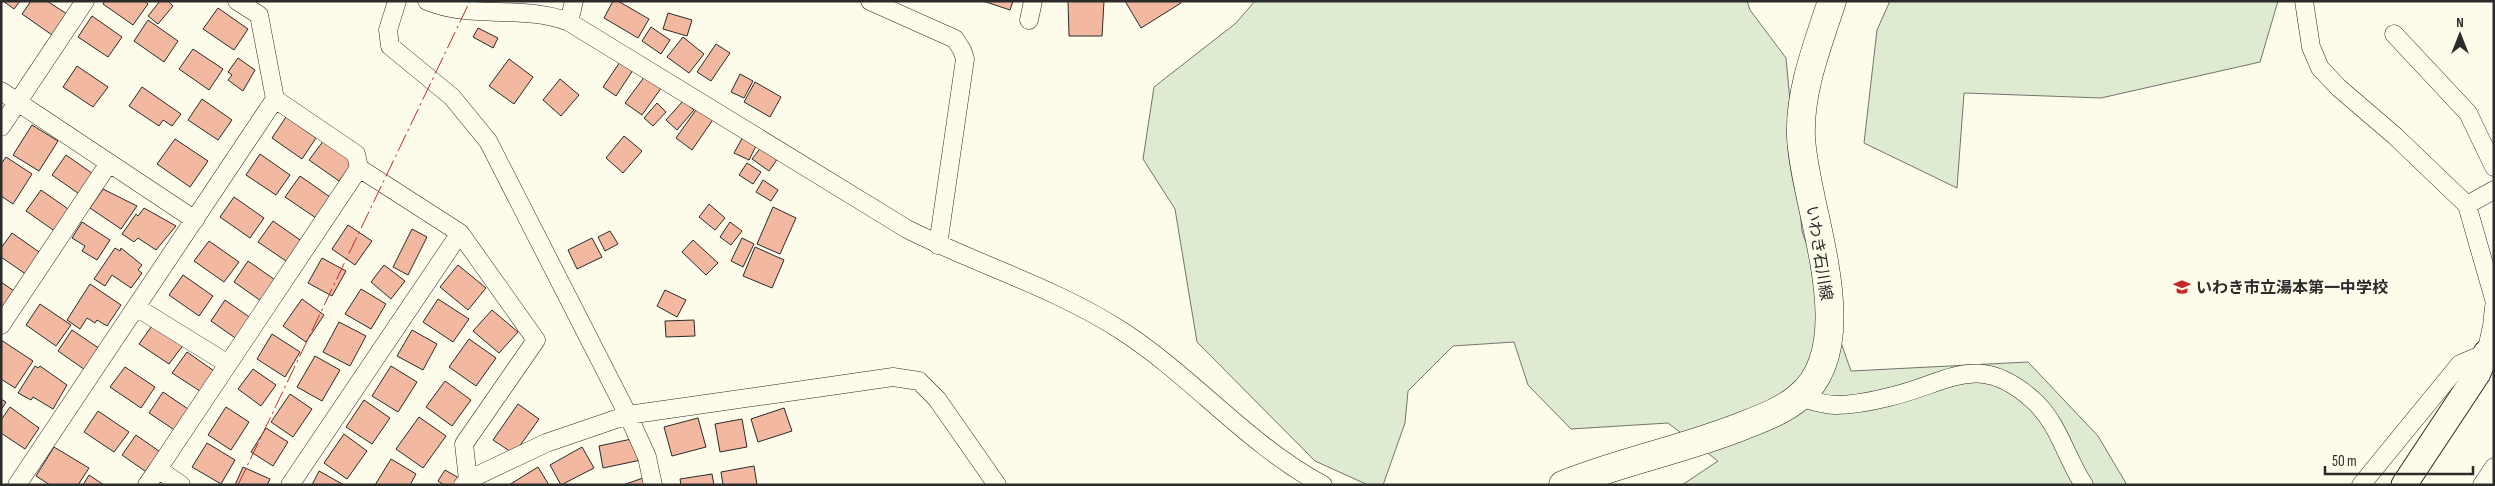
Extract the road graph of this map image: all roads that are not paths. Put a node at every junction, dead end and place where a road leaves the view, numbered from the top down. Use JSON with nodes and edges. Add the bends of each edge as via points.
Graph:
{"nodes":[{"id":1,"x":85,"y":1,"type":"edge"},
{"id":2,"x":237,"y":1,"type":"edge"},
{"id":3,"x":397,"y":1,"type":"edge"},
{"id":4,"x":427,"y":1,"type":"edge"},
{"id":5,"x":574,"y":1,"type":"edge"},
{"id":6,"x":870,"y":1,"type":"edge"},
{"id":7,"x":1033,"y":1,"type":"edge"},
{"id":8,"x":1832,"y":1,"type":"edge"},
{"id":9,"x":2304,"y":1,"type":"edge"},
{"id":10,"x":1029,"y":20,"type":"dead end"},
{"id":11,"x":569,"y":22,"type":"junction"},
{"id":12,"x":2394,"y":34,"type":"dead end"},
{"id":13,"x":1,"y":91,"type":"edge"},
{"id":14,"x":275,"y":99,"type":"junction"},
{"id":15,"x":18,"y":102,"type":"junction"},
{"id":16,"x":1,"y":127,"type":"edge"},
{"id":17,"x":109,"y":163,"type":"junction"},
{"id":18,"x":2494,"y":167,"type":"edge"},
{"id":19,"x":359,"y":168,"type":"junction"},
{"id":20,"x":2494,"y":190,"type":"edge"},
{"id":21,"x":2467,"y":205,"type":"junction"},
{"id":22,"x":195,"y":220,"type":"junction"},
{"id":23,"x":460,"y":233,"type":"junction"},
{"id":24,"x":938,"y":245,"type":"junction"},
{"id":25,"x":2494,"y":299,"type":"edge"},
{"id":26,"x":136,"y":307,"type":"junction"},
{"id":27,"x":2494,"y":307,"type":"edge"},
{"id":28,"x":1,"y":324,"type":"edge"},
{"id":29,"x":2486,"y":353,"type":"junction"},
{"id":30,"x":228,"y":364,"type":"junction"},
{"id":31,"x":1799,"y":397,"type":"junction"},
{"id":32,"x":628,"y":415,"type":"junction"},
{"id":33,"x":2494,"y":467,"type":"edge"},
{"id":34,"x":158,"y":469,"type":"junction"},
{"id":35,"x":465,"y":482,"type":"edge"},
{"id":36,"x":17,"y":485,"type":"edge"},
{"id":37,"x":147,"y":485,"type":"edge"},
{"id":38,"x":181,"y":485,"type":"edge"},
{"id":39,"x":290,"y":485,"type":"edge"},
{"id":40,"x":653,"y":485,"type":"edge"},
{"id":41,"x":996,"y":485,"type":"edge"},
{"id":42,"x":1323,"y":485,"type":"edge"},
{"id":43,"x":1563,"y":485,"type":"edge"},
{"id":44,"x":2084,"y":485,"type":"edge"},
{"id":45,"x":2361,"y":485,"type":"edge"},
{"id":46,"x":2404,"y":485,"type":"edge"},
{"id":47,"x":2482,"y":485,"type":"edge"}],
"edges":[{"from":1,"to":15,"type":"street"},
{"from":2,"to":14,"type":"street","via":[[259,15]]},
{"from":3,"to":32,"type":"street","via":[[388,30],[390,46],[452,97],[488,141]]},
{"from":4,"to":11,"type":"street","via":[[463,11],[536,14]]},
{"from":5,"to":11,"type":"street"},
{"from":6,"to":24,"type":"street","via":[[955,39],[965,59]]},
{"from":7,"to":10,"type":"street"},
{"from":8,"to":31,"type":"main road","name":"いわき石川線","via":[[1814,56],[1803,107],[1801,136],[1829,302],[1826,353],[1818,377]]},
{"from":9,"to":21,"type":"street","via":[[2310,47],[2320,68]]},
{"from":11,"to":24,"type":"street"},
{"from":12,"to":18,"type":"street","via":[[2468,112]]},
{"from":13,"to":15,"type":"street"},
{"from":14,"to":19,"type":"street","via":[[356,154]]},
{"from":14,"to":22,"type":"street"},
{"from":15,"to":16,"type":"street"},
{"from":15,"to":17,"type":"street"},
{"from":17,"to":22,"type":"street"},
{"from":17,"to":28,"type":"street"},
{"from":19,"to":23,"type":"street"},
{"from":19,"to":30,"type":"street"},
{"from":20,"to":21,"type":"street"},
{"from":21,"to":25,"type":"street"},
{"from":22,"to":26,"type":"street"},
{"from":23,"to":35,"type":"street","via":[[536,340],[464,444]]},
{"from":23,"to":39,"type":"street"},
{"from":24,"to":42,"type":"street","via":[[1080,306],[1122,330],[1163,359],[1244,429],[1300,472]]},
{"from":26,"to":30,"type":"street"},
{"from":26,"to":36,"type":"street"},
{"from":27,"to":29,"type":"street"},
{"from":29,"to":45,"type":"street","via":[[2460,364]]},
{"from":29,"to":46,"type":"street","via":[[2478,373]]},
{"from":30,"to":34,"type":"street"},
{"from":31,"to":43,"type":"main road","name":"いわき石川線","via":[[1767,416],[1720,436],[1588,474]]},
{"from":31,"to":44,"type":"street","via":[[1835,405],[1889,397],[1971,372],[1994,375],[2034,401],[2059,432]]},
{"from":32,"to":35,"type":"street","via":[[546,443]]},
{"from":32,"to":40,"type":"street","via":[[647,457]]},
{"from":32,"to":41,"type":"street","via":[[893,377],[919,381],[937,399]]},
{"from":33,"to":47,"type":"street"},
{"from":34,"to":37,"type":"street"},
{"from":34,"to":38,"type":"street"}]}
